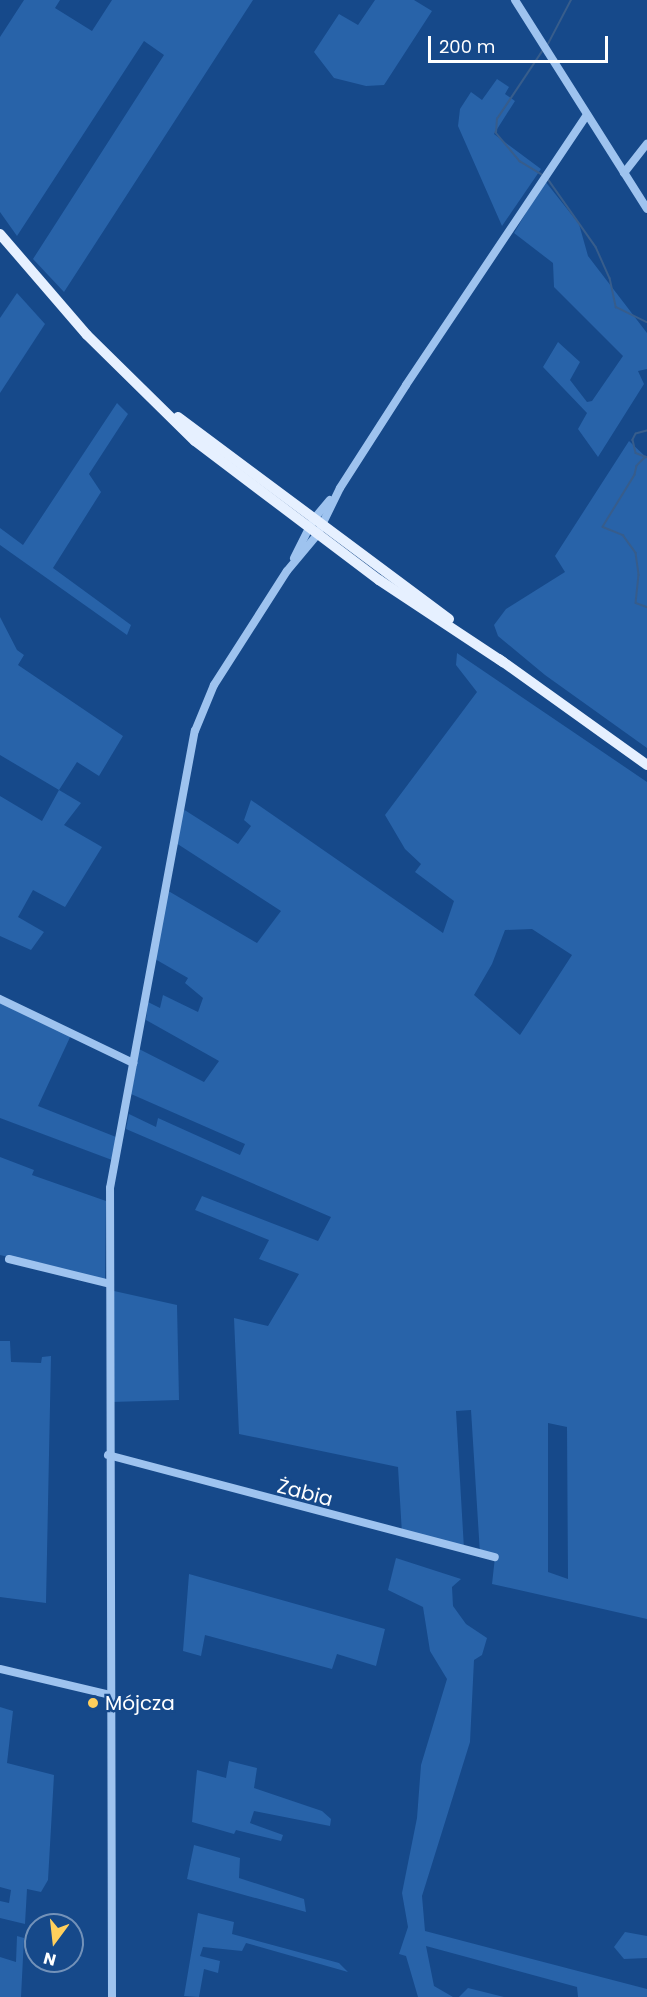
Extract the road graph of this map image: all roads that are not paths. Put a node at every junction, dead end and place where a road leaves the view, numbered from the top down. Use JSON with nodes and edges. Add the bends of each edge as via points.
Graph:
{"nodes":[{"id":1,"x":515,"y":0,"type":"edge"},
{"id":2,"x":587,"y":115,"type":"junction"},
{"id":3,"x":647,"y":144,"type":"edge"},
{"id":4,"x":624,"y":173,"type":"junction"},
{"id":5,"x":647,"y":209,"type":"edge"},
{"id":6,"x":0,"y":234,"type":"edge"},
{"id":7,"x":315,"y":528,"type":"junction"},
{"id":8,"x":647,"y":765,"type":"edge"},
{"id":9,"x":0,"y":999,"type":"edge"},
{"id":10,"x":133,"y":1063,"type":"junction"},
{"id":11,"x":9,"y":1259,"type":"dead end"},
{"id":12,"x":110,"y":1284,"type":"junction"},
{"id":13,"x":108,"y":1455,"type":"junction"},
{"id":14,"x":495,"y":1557,"type":"dead end"},
{"id":15,"x":0,"y":1669,"type":"edge"},
{"id":16,"x":111,"y":1695,"type":"junction"},
{"id":17,"x":112,"y":1997,"type":"edge"}],
"edges":[{"from":1,"to":2,"type":"street"},
{"from":2,"to":4,"type":"street"},
{"from":2,"to":7,"type":"street","via":[[543,176]]},
{"from":3,"to":4,"type":"street"},
{"from":4,"to":5,"type":"street"},
{"from":6,"to":7,"type":"main road","via":[[42,286],[195,441]]},
{"from":7,"to":8,"type":"main road"},
{"from":7,"to":10,"type":"street","via":[[214,685],[195,731]]},
{"from":9,"to":10,"type":"street"},
{"from":10,"to":12,"type":"street","via":[[110,1188]]},
{"from":11,"to":12,"type":"street"},
{"from":12,"to":13,"type":"street"},
{"from":13,"to":14,"type":"street","name":"Żabia"},
{"from":13,"to":16,"type":"street"},
{"from":15,"to":16,"type":"street"},
{"from":16,"to":17,"type":"street"}]}
